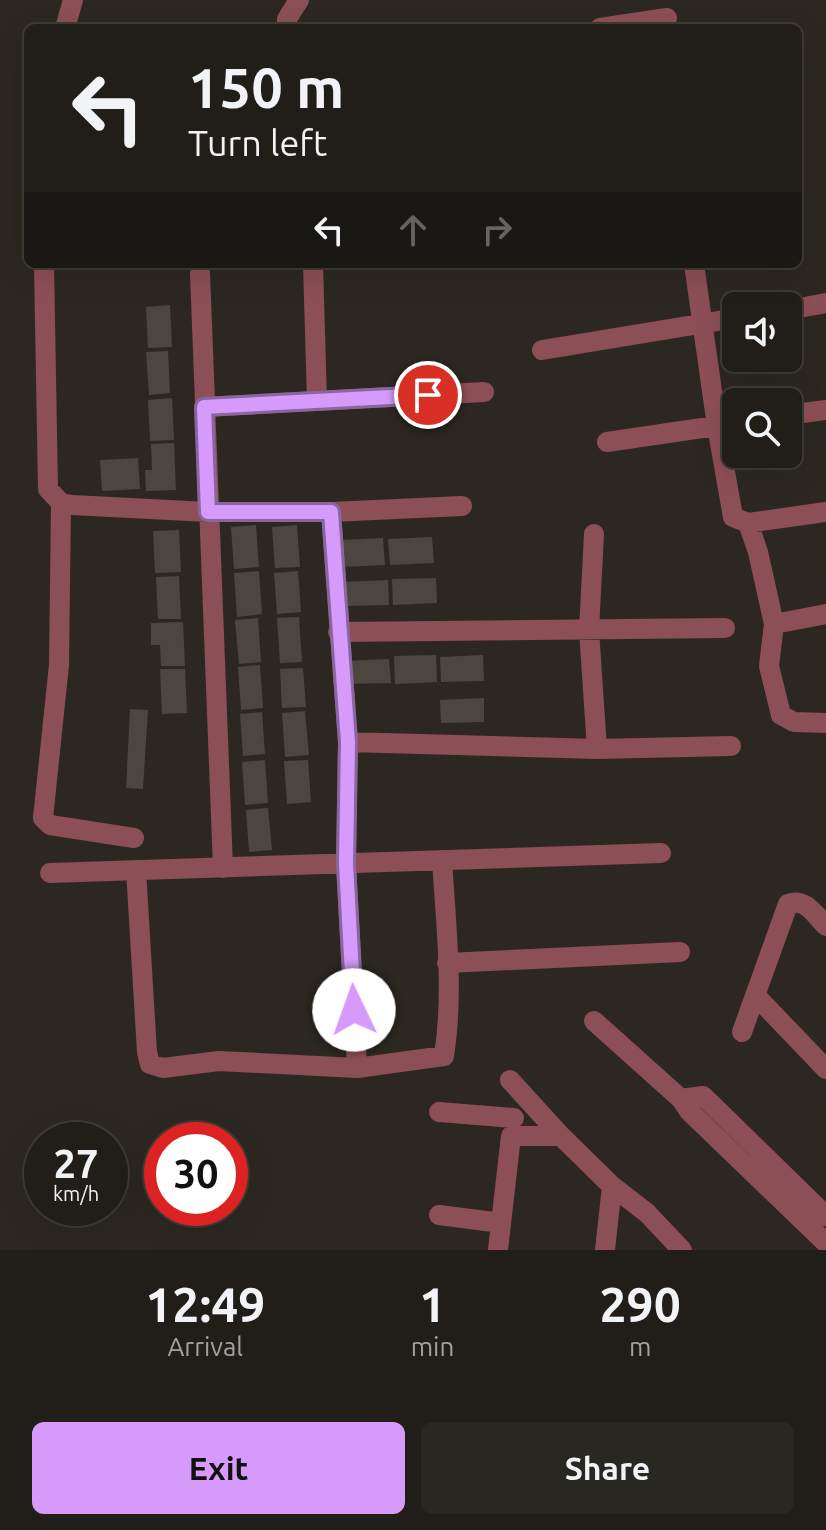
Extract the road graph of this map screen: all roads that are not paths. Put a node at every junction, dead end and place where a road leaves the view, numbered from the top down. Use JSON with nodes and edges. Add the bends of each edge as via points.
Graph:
{"nodes":[{"id":1,"x":73,"y":0,"type":"edge"},
{"id":2,"x":299,"y":0,"type":"edge"},
{"id":3,"x":667,"y":15,"type":"edge"},
{"id":4,"x":66,"y":24,"type":"edge"},
{"id":5,"x":287,"y":24,"type":"edge"},
{"id":6,"x":621,"y":24,"type":"edge"},
{"id":7,"x":44,"y":268,"type":"edge"},
{"id":8,"x":313,"y":268,"type":"edge"},
{"id":9,"x":695,"y":268,"type":"edge"},
{"id":10,"x":200,"y":273,"type":"dead end"},
{"id":11,"x":826,"y":303,"type":"edge"},
{"id":12,"x":802,"y":307,"type":"edge"},
{"id":13,"x":722,"y":320,"type":"edge"},
{"id":14,"x":702,"y":324,"type":"junction"},
{"id":15,"x":542,"y":350,"type":"dead end"},
{"id":16,"x":484,"y":392,"type":"dead end"},
{"id":17,"x":317,"y":401,"type":"junction"},
{"id":18,"x":204,"y":407,"type":"junction"},
{"id":19,"x":722,"y":408,"type":"edge"},
{"id":20,"x":826,"y":410,"type":"edge"},
{"id":21,"x":802,"y":413,"type":"edge"},
{"id":22,"x":722,"y":426,"type":"edge"},
{"id":23,"x":607,"y":442,"type":"dead end"},
{"id":24,"x":729,"y":468,"type":"edge"},
{"id":25,"x":61,"y":503,"type":"junction"},
{"id":26,"x":462,"y":506,"type":"dead end"},
{"id":27,"x":208,"y":512,"type":"junction"},
{"id":28,"x":331,"y":512,"type":"junction"},
{"id":29,"x":826,"y":512,"type":"edge"},
{"id":30,"x":748,"y":523,"type":"junction"},
{"id":31,"x":594,"y":534,"type":"dead end"},
{"id":32,"x":826,"y":614,"type":"edge"},
{"id":33,"x":774,"y":624,"type":"junction"},
{"id":34,"x":725,"y":628,"type":"dead end"},
{"id":35,"x":589,"y":630,"type":"junction"},
{"id":36,"x":338,"y":632,"type":"junction"},
{"id":37,"x":826,"y":723,"type":"edge"},
{"id":38,"x":348,"y":742,"type":"junction"},
{"id":39,"x":731,"y":746,"type":"dead end"},
{"id":40,"x":597,"y":749,"type":"junction"},
{"id":41,"x":134,"y":838,"type":"dead end"},
{"id":42,"x":661,"y":853,"type":"dead end"},
{"id":43,"x":442,"y":860,"type":"junction"},
{"id":44,"x":346,"y":864,"type":"junction"},
{"id":45,"x":223,"y":868,"type":"junction"},
{"id":46,"x":136,"y":870,"type":"junction"},
{"id":47,"x":50,"y":873,"type":"dead end"},
{"id":48,"x":826,"y":926,"type":"edge"},
{"id":49,"x":680,"y":952,"type":"dead end"},
{"id":50,"x":447,"y":963,"type":"junction"},
{"id":51,"x":755,"y":995,"type":"junction"},
{"id":52,"x":594,"y":1021,"type":"dead end"},
{"id":53,"x":742,"y":1032,"type":"dead end"},
{"id":54,"x":357,"y":1068,"type":"junction"},
{"id":55,"x":826,"y":1069,"type":"edge"},
{"id":56,"x":681,"y":1099,"type":"junction"},
{"id":57,"x":439,"y":1112,"type":"dead end"},
{"id":58,"x":513,"y":1127,"type":"junction"},
{"id":59,"x":561,"y":1136,"type":"junction"},
{"id":60,"x":612,"y":1186,"type":"junction"},
{"id":61,"x":439,"y":1215,"type":"dead end"},
{"id":62,"x":826,"y":1216,"type":"edge"},
{"id":63,"x":501,"y":1223,"type":"junction"},
{"id":64,"x":826,"y":1243,"type":"edge"},
{"id":65,"x":498,"y":1250,"type":"edge"},
{"id":66,"x":605,"y":1250,"type":"edge"},
{"id":67,"x":682,"y":1250,"type":"edge"}],
"edges":[{"from":1,"to":4,"type":"street"},
{"from":2,"to":5,"type":"street"},
{"from":3,"to":6,"type":"street"},
{"from":7,"to":25,"type":"street","via":[[47,486]]},
{"from":8,"to":17,"type":"street"},
{"from":9,"to":14,"type":"street"},
{"from":10,"to":18,"type":"street"},
{"from":11,"to":12,"type":"street"},
{"from":13,"to":14,"type":"street"},
{"from":14,"to":15,"type":"street"},
{"from":14,"to":19,"type":"street"},
{"from":16,"to":17,"type":"street"},
{"from":17,"to":18,"type":"street"},
{"from":18,"to":27,"type":"street"},
{"from":20,"to":21,"type":"street"},
{"from":22,"to":23,"type":"street"},
{"from":24,"to":30,"type":"street","via":[[733,517]]},
{"from":25,"to":27,"type":"street"},
{"from":25,"to":41,"type":"street","via":[[59,665],[43,818],[50,825]]},
{"from":26,"to":28,"type":"street"},
{"from":27,"to":28,"type":"street"},
{"from":27,"to":45,"type":"street"},
{"from":28,"to":36,"type":"street"},
{"from":29,"to":30,"type":"street"},
{"from":30,"to":33,"type":"street"},
{"from":31,"to":35,"type":"street"},
{"from":32,"to":33,"type":"street"},
{"from":33,"to":37,"type":"street","via":[[769,666],[781,715],[794,722]]},
{"from":34,"to":35,"type":"street"},
{"from":35,"to":36,"type":"street"},
{"from":35,"to":40,"type":"street"},
{"from":36,"to":38,"type":"street"},
{"from":38,"to":40,"type":"street"},
{"from":38,"to":44,"type":"street"},
{"from":39,"to":40,"type":"street"},
{"from":42,"to":43,"type":"street"},
{"from":43,"to":44,"type":"street"},
{"from":43,"to":50,"type":"street"},
{"from":44,"to":45,"type":"street"},
{"from":44,"to":54,"type":"street"},
{"from":45,"to":46,"type":"street"},
{"from":46,"to":47,"type":"street"},
{"from":46,"to":54,"type":"street","via":[[150,1064],[163,1068],[219,1061]]},
{"from":48,"to":51,"type":"street","via":[[803,903],[788,904]]},
{"from":49,"to":50,"type":"street"},
{"from":50,"to":54,"type":"street","via":[[444,1056]]},
{"from":51,"to":53,"type":"street"},
{"from":51,"to":55,"type":"street"},
{"from":52,"to":56,"type":"street"},
{"from":56,"to":62,"type":"street","via":[[703,1096]]},
{"from":56,"to":64,"type":"street"},
{"from":57,"to":58,"type":"street"},
{"from":58,"to":59,"type":"street"},
{"from":58,"to":59,"type":"street","via":[[514,1086]]},
{"from":58,"to":63,"type":"street"},
{"from":59,"to":60,"type":"street"},
{"from":60,"to":66,"type":"street"},
{"from":60,"to":67,"type":"street"},
{"from":61,"to":63,"type":"street"},
{"from":63,"to":65,"type":"street"}]}
